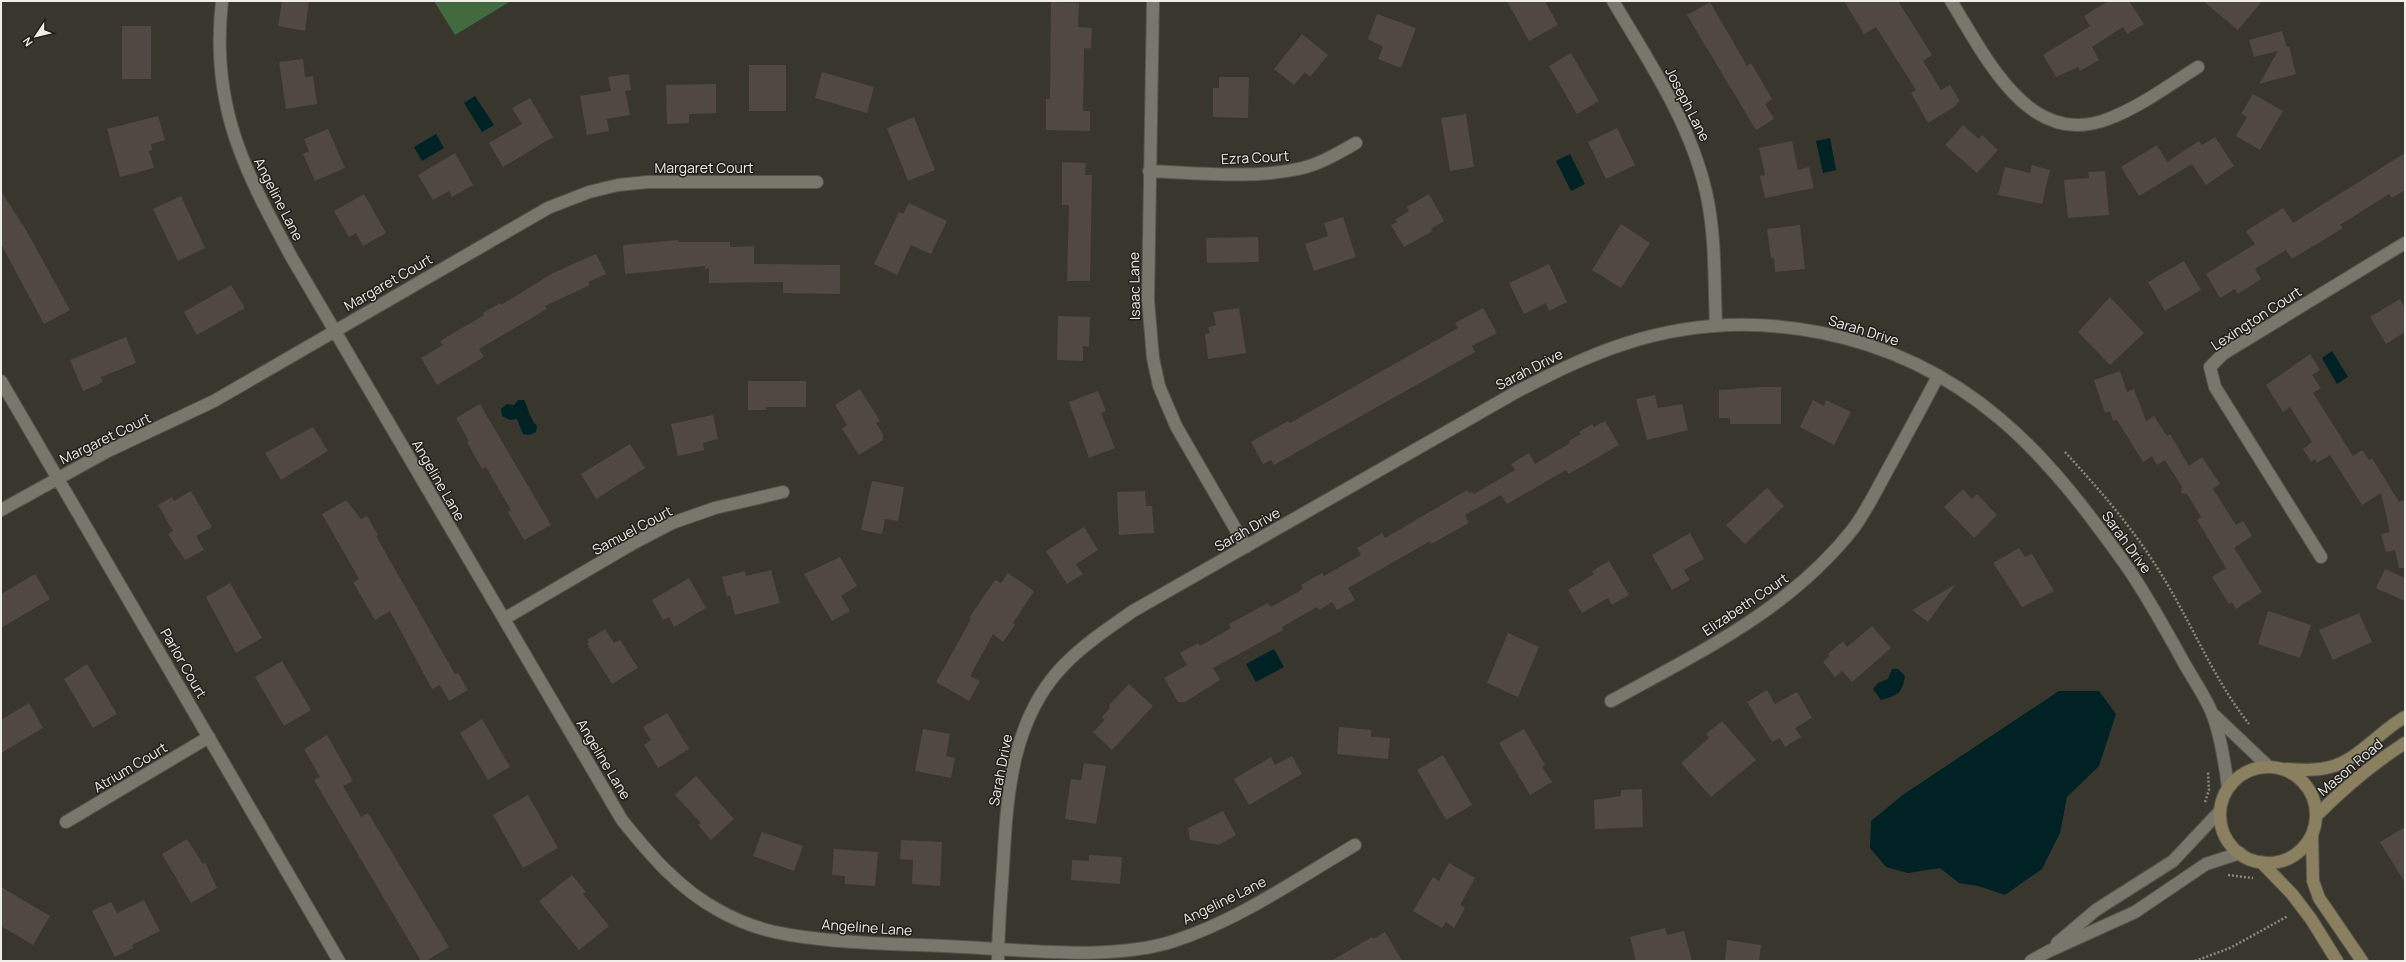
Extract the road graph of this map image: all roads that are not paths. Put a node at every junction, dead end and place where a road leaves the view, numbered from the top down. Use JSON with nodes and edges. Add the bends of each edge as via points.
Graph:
{"nodes":[{"id":1,"x":222,"y":1,"type":"edge"},
{"id":2,"x":1153,"y":1,"type":"edge"},
{"id":3,"x":1613,"y":1,"type":"edge"},
{"id":4,"x":1951,"y":1,"type":"edge"},
{"id":5,"x":2198,"y":67,"type":"dead end"},
{"id":6,"x":1356,"y":143,"type":"dead end"},
{"id":7,"x":1149,"y":171,"type":"junction"},
{"id":8,"x":817,"y":182,"type":"dead end"},
{"id":9,"x":2405,"y":243,"type":"edge"},
{"id":10,"x":1716,"y":326,"type":"junction"},
{"id":11,"x":335,"y":331,"type":"junction"},
{"id":12,"x":1938,"y":376,"type":"junction"},
{"id":13,"x":1,"y":381,"type":"edge"},
{"id":14,"x":58,"y":477,"type":"junction"},
{"id":15,"x":784,"y":492,"type":"dead end"},
{"id":16,"x":1,"y":510,"type":"edge"},
{"id":17,"x":1246,"y":547,"type":"junction"},
{"id":18,"x":2321,"y":556,"type":"dead end"},
{"id":19,"x":504,"y":620,"type":"junction"},
{"id":20,"x":1611,"y":701,"type":"dead end"},
{"id":21,"x":2212,"y":713,"type":"junction"},
{"id":22,"x":2405,"y":716,"type":"edge"},
{"id":23,"x":208,"y":737,"type":"junction"},
{"id":24,"x":2405,"y":743,"type":"edge"},
{"id":25,"x":2269,"y":766,"type":"junction"},
{"id":26,"x":2285,"y":769,"type":"junction"},
{"id":27,"x":2228,"y":788,"type":"junction"},
{"id":28,"x":2220,"y":811,"type":"junction"},
{"id":29,"x":2316,"y":816,"type":"junction"},
{"id":30,"x":66,"y":822,"type":"dead end"},
{"id":31,"x":2312,"y":835,"type":"junction"},
{"id":32,"x":1355,"y":845,"type":"dead end"},
{"id":33,"x":2240,"y":853,"type":"junction"},
{"id":34,"x":2261,"y":862,"type":"junction"},
{"id":35,"x":2049,"y":951,"type":"junction"},
{"id":36,"x":998,"y":955,"type":"edge"},
{"id":37,"x":339,"y":961,"type":"edge"},
{"id":38,"x":2031,"y":961,"type":"edge"},
{"id":39,"x":2337,"y":961,"type":"edge"},
{"id":40,"x":2362,"y":961,"type":"edge"}],
"edges":[{"from":1,"to":11,"type":"street","name":"Angeline Lane","via":[[220,65],[226,109],[239,152],[256,193]]},
{"from":2,"to":7,"type":"street","name":"Isaac Lane"},
{"from":3,"to":10,"type":"street","name":"Joseph Lane","via":[[1669,96],[1694,150],[1706,192],[1711,222]]},
{"from":4,"to":5,"type":"street","via":[[2006,86],[2034,111],[2062,122],[2076,124],[2106,120]]},
{"from":6,"to":7,"type":"street","name":"Ezra Court","via":[[1314,164],[1269,174]]},
{"from":7,"to":17,"type":"street","name":"Isaac Lane","via":[[1148,300],[1153,358],[1159,386],[1176,426]]},
{"from":8,"to":11,"type":"street","name":"Margaret Court","via":[[648,182],[618,185],[589,192],[548,208]]},
{"from":9,"to":18,"type":"street","name":"Lexington Court","via":[[2223,354],[2210,368],[2215,387]]},
{"from":10,"to":12,"type":"street","name":"Sarah Drive","via":[[1787,327],[1830,334],[1873,346],[1914,362]]},
{"from":10,"to":17,"type":"street","name":"Sarah Drive","via":[[1684,330],[1626,343],[1584,358],[1518,391]]},
{"from":11,"to":14,"type":"street","name":"Margaret Court","via":[[187,416],[106,452]]},
{"from":11,"to":19,"type":"street","name":"Angeline Lane"},
{"from":12,"to":20,"type":"street","name":"Elizabeth Court","via":[[1870,502],[1854,527],[1825,562],[1768,610]]},
{"from":12,"to":21,"type":"street","name":"Sarah Drive","via":[[1965,392],[2043,459],[2100,528],[2144,590]]},
{"from":13,"to":14,"type":"street","name":"Parlor Court"},
{"from":14,"to":16,"type":"street","name":"Margaret Court"},
{"from":14,"to":23,"type":"street","name":"Parlor Court"},
{"from":15,"to":19,"type":"street","name":"Samuel Court","via":[[715,508],[672,524],[632,544]]},
{"from":17,"to":36,"type":"street","name":"Sarah Drive","via":[[1133,611],[1096,637],[1063,666],[1038,700],[1025,726],[1010,782]]},
{"from":19,"to":36,"type":"street","name":"Angeline Lane","via":[[622,820],[659,866],[693,895],[719,911],[746,923],[789,935]]},
{"from":21,"to":25,"type":"street","name":"Sarah Drive"},
{"from":21,"to":27,"type":"street","name":"Sarah Drive","via":[[2225,762]]},
{"from":22,"to":26,"type":"main road","name":"Mason Road","via":[[2347,760],[2332,767],[2312,770]]},
{"from":23,"to":30,"type":"street","name":"Atrium Court"},
{"from":23,"to":37,"type":"street","name":"Parlor Court"},
{"from":24,"to":29,"type":"main road","name":"Mason Road","via":[[2374,763]]},
{"from":25,"to":26,"type":"main road"},
{"from":25,"to":27,"type":"main road","via":[[2253,769],[2238,776]]},
{"from":26,"to":29,"type":"main road","via":[[2298,777],[2308,788],[2314,801]]},
{"from":27,"to":28,"type":"main road"},
{"from":28,"to":33,"type":"main road","via":[[2225,837]]},
{"from":28,"to":35,"type":"street","via":[[2173,862],[2096,910]]},
{"from":29,"to":31,"type":"main road"},
{"from":31,"to":34,"type":"main road","via":[[2303,848],[2291,857],[2276,862]]},
{"from":31,"to":40,"type":"main road","via":[[2313,881],[2319,898]]},
{"from":32,"to":36,"type":"street","name":"Angeline Lane","via":[[1255,904],[1215,925],[1174,941],[1145,948]]},
{"from":33,"to":34,"type":"main road"},
{"from":33,"to":35,"type":"street","via":[[2206,864],[2135,912]]},
{"from":34,"to":39,"type":"main road","via":[[2292,894]]},
{"from":35,"to":38,"type":"street"}]}
